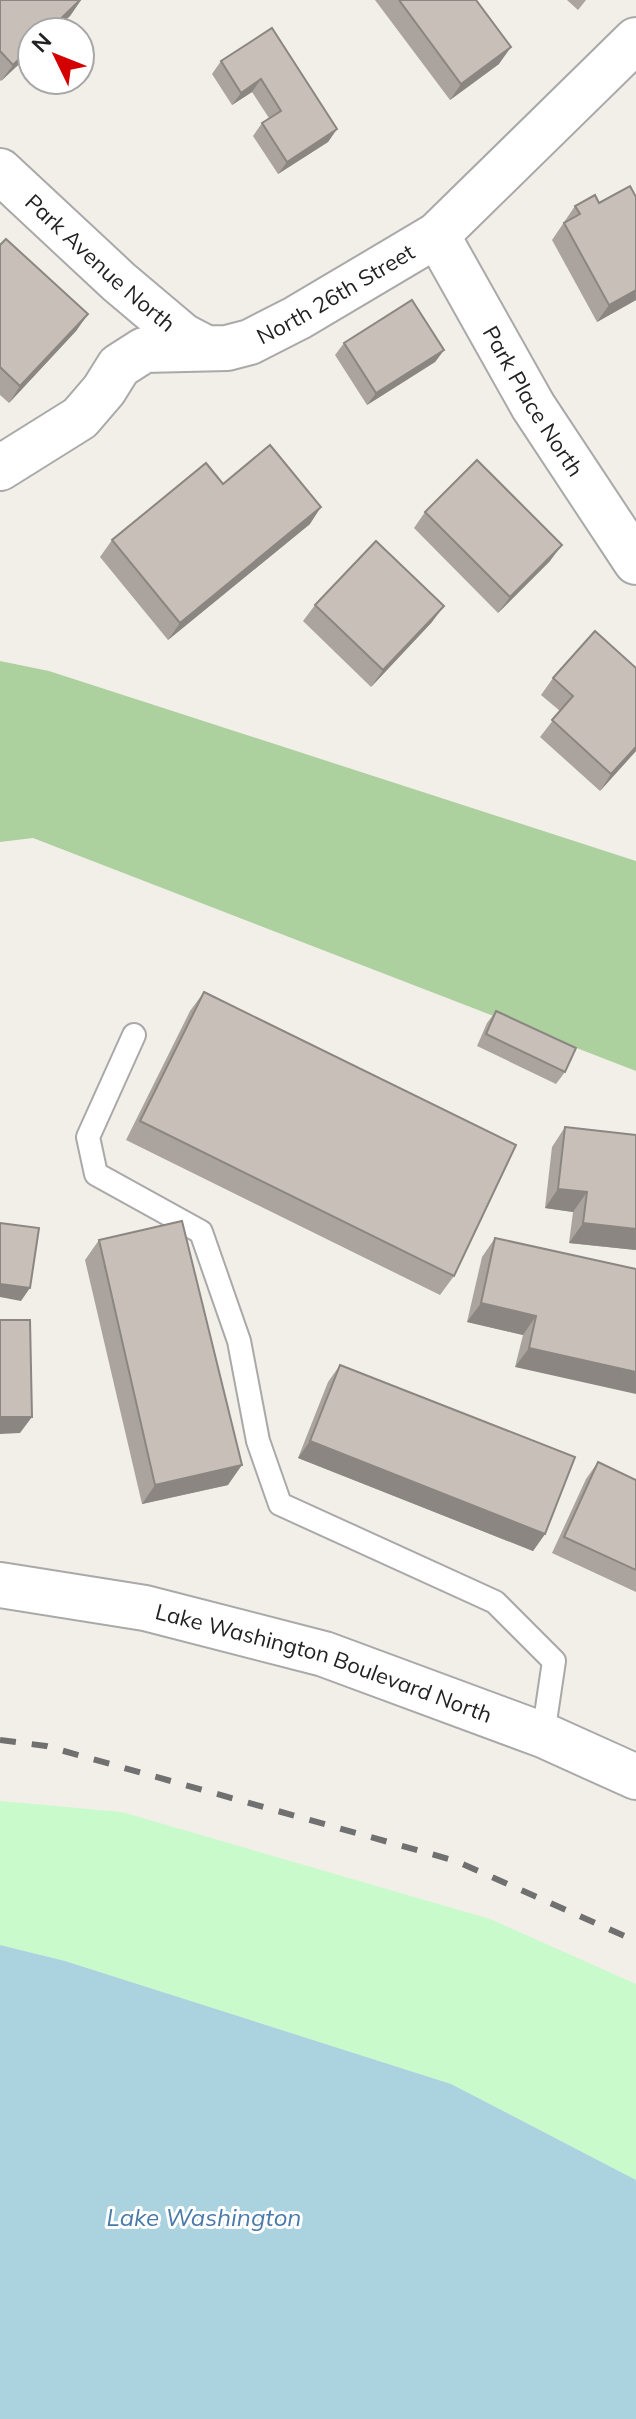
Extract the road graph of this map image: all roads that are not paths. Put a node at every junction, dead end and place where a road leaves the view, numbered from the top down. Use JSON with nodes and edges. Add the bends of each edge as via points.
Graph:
{"nodes":[{"id":1,"x":636,"y":40,"type":"edge"},
{"id":2,"x":0,"y":171,"type":"edge"},
{"id":3,"x":437,"y":235,"type":"junction"},
{"id":4,"x":204,"y":347,"type":"junction"},
{"id":5,"x":0,"y":468,"type":"edge"},
{"id":6,"x":636,"y":562,"type":"edge"},
{"id":7,"x":134,"y":1035,"type":"dead end"},
{"id":8,"x":0,"y":1585,"type":"edge"},
{"id":9,"x":543,"y":1735,"type":"junction"},
{"id":10,"x":636,"y":1777,"type":"edge"}],
"edges":[{"from":1,"to":3,"type":"street","name":"North 26th Street"},
{"from":2,"to":4,"type":"street","name":"Park Avenue North","via":[[119,282],[183,336]]},
{"from":3,"to":4,"type":"street","name":"North 26th Street","via":[[250,342]]},
{"from":3,"to":6,"type":"street","name":"Park Place North","via":[[533,406]]},
{"from":4,"to":5,"type":"street","name":"North 26th Street","via":[[144,350],[119,366],[80,418]]},
{"from":7,"to":9,"type":"lane","via":[[88,1137],[96,1174],[201,1232],[239,1341],[258,1441],[280,1504],[495,1602],[554,1661]]},
{"from":8,"to":9,"type":"street","name":"Lake Washington Boulevard North","via":[[145,1608],[324,1654]]},
{"from":9,"to":10,"type":"street","name":"Lake Washington Boulevard North"}]}
